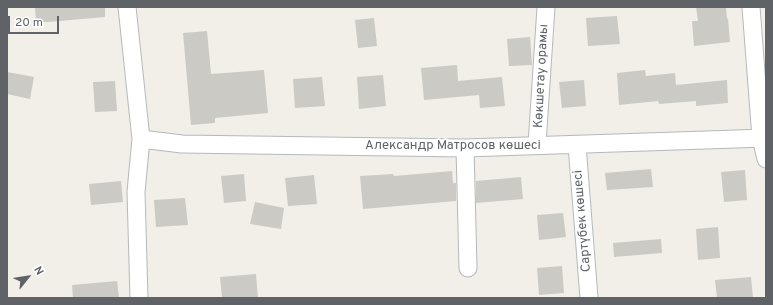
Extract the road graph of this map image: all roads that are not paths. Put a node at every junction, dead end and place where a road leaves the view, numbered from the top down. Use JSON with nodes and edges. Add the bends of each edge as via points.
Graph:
{"nodes":[{"id":1,"x":127,"y":7,"type":"edge"},
{"id":2,"x":546,"y":7,"type":"edge"},
{"id":3,"x":751,"y":7,"type":"edge"},
{"id":4,"x":764,"y":138,"type":"edge"},
{"id":5,"x":141,"y":139,"type":"junction"},
{"id":6,"x":538,"y":145,"type":"junction"},
{"id":7,"x":577,"y":145,"type":"junction"},
{"id":8,"x":465,"y":148,"type":"junction"},
{"id":9,"x":766,"y":159,"type":"edge"},
{"id":10,"x":468,"y":268,"type":"dead end"},
{"id":11,"x":138,"y":298,"type":"edge"},
{"id":12,"x":589,"y":298,"type":"edge"}],
"edges":[{"from":1,"to":5,"type":"street"},
{"from":2,"to":6,"type":"street","name":"Көкшетау орамы"},
{"from":3,"to":4,"type":"street"},
{"from":4,"to":7,"type":"street","name":"Александр Матросов көшесі"},
{"from":4,"to":9,"type":"street"},
{"from":5,"to":8,"type":"street","name":"Александр Матросов көшесі","via":[[182,144]]},
{"from":5,"to":11,"type":"street","via":[[136,192]]},
{"from":6,"to":7,"type":"street","name":"Александр Матросов көшесі"},
{"from":6,"to":8,"type":"street","name":"Александр Матросов көшесі"},
{"from":7,"to":12,"type":"street","name":"Сартүбек көшесі"},
{"from":8,"to":10,"type":"street"}]}
